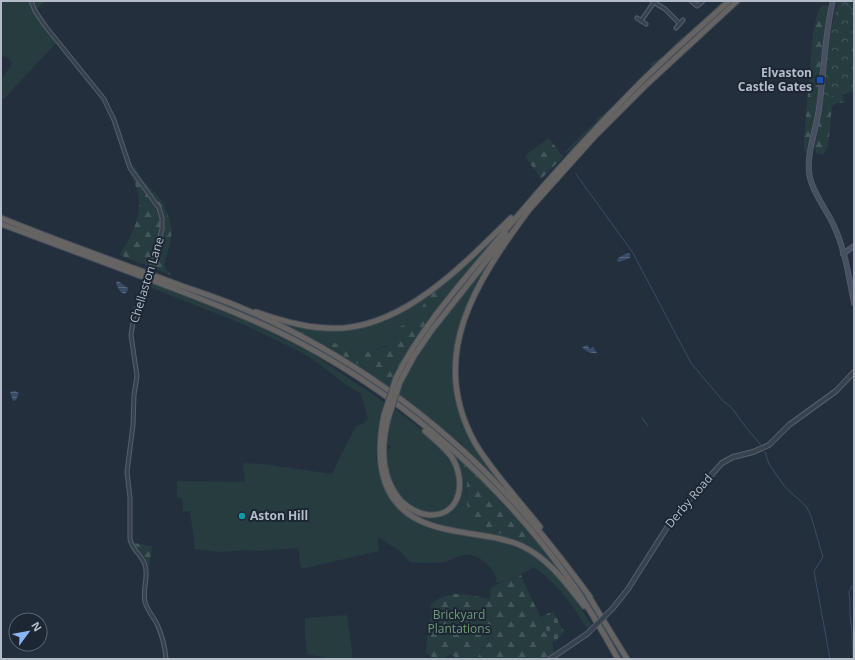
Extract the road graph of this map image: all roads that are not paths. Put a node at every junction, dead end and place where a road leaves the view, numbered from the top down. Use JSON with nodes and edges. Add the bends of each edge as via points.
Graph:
{"nodes":[{"id":1,"x":31,"y":1,"type":"edge"},
{"id":2,"x":691,"y":1,"type":"edge"},
{"id":3,"x":703,"y":1,"type":"edge"},
{"id":4,"x":729,"y":1,"type":"edge"},
{"id":5,"x":737,"y":1,"type":"edge"},
{"id":6,"x":833,"y":1,"type":"edge"},
{"id":7,"x":653,"y":2,"type":"edge"},
{"id":8,"x":637,"y":18,"type":"dead end"},
{"id":9,"x":683,"y":20,"type":"dead end"},
{"id":10,"x":641,"y":21,"type":"junction"},
{"id":11,"x":646,"y":24,"type":"dead end"},
{"id":12,"x":680,"y":24,"type":"junction"},
{"id":13,"x":676,"y":28,"type":"dead end"},
{"id":14,"x":529,"y":201,"type":"junction"},
{"id":15,"x":528,"y":211,"type":"junction"},
{"id":16,"x":1,"y":218,"type":"edge"},
{"id":17,"x":1,"y":224,"type":"edge"},
{"id":18,"x":854,"y":246,"type":"edge"},
{"id":19,"x":843,"y":251,"type":"junction"},
{"id":20,"x":854,"y":303,"type":"edge"},
{"id":21,"x":238,"y":306,"type":"junction"},
{"id":22,"x":854,"y":372,"type":"edge"},
{"id":23,"x":398,"y":380,"type":"junction"},
{"id":24,"x":396,"y":404,"type":"junction"},
{"id":25,"x":386,"y":417,"type":"junction"},
{"id":26,"x":590,"y":597,"type":"junction"},
{"id":27,"x":595,"y":619,"type":"junction"},
{"id":28,"x":166,"y":659,"type":"edge"},
{"id":29,"x":550,"y":659,"type":"edge"},
{"id":30,"x":618,"y":659,"type":"edge"},
{"id":31,"x":628,"y":659,"type":"edge"}],
"edges":[{"from":1,"to":28,"type":"street","name":"Chellaston Lane","bridge":true,"via":[[46,27],[104,99],[130,168],[159,208],[162,218],[153,263],[134,316],[131,335],[137,376],[127,472],[131,545],[145,565],[145,603],[162,636]]},
{"from":2,"to":3,"type":"street","via":[[697,6]]},
{"from":4,"to":14,"type":"highway","via":[[641,82]]},
{"from":5,"to":15,"type":"highway","via":[[638,92]]},
{"from":6,"to":19,"type":"main road","via":[[829,14],[819,108],[809,168],[811,182],[834,226]]},
{"from":7,"to":10,"type":"street"},
{"from":7,"to":12,"type":"street","via":[[666,9]]},
{"from":8,"to":10,"type":"street"},
{"from":9,"to":12,"type":"street"},
{"from":10,"to":11,"type":"street"},
{"from":12,"to":13,"type":"street"},
{"from":14,"to":21,"type":"highway","via":[[444,280],[394,314],[345,328],[314,327],[283,321]]},
{"from":14,"to":23,"type":"highway","via":[[435,318],[413,349]]},
{"from":15,"to":23,"type":"highway","via":[[440,319]]},
{"from":15,"to":26,"type":"highway","via":[[490,266],[465,315],[456,354],[458,392],[464,419],[480,450],[554,544]]},
{"from":16,"to":21,"type":"highway"},
{"from":17,"to":24,"type":"highway","via":[[257,322],[303,344]]},
{"from":18,"to":19,"type":"main road"},
{"from":19,"to":20,"type":"main road"},
{"from":21,"to":26,"type":"highway","via":[[330,353],[388,391],[448,438],[523,511]]},
{"from":22,"to":29,"type":"street","name":"Derby Road","bridge":true,"via":[[836,391],[789,425],[769,446],[722,463],[673,518],[613,608],[586,634]]},
{"from":23,"to":25,"type":"highway","bridge":true},
{"from":24,"to":25,"type":"highway","via":[[442,446],[458,468],[460,491],[447,510],[431,515],[419,513],[404,504],[395,492],[387,477],[384,462]]},
{"from":24,"to":27,"type":"highway","via":[[449,447],[504,499],[554,559]]},
{"from":25,"to":27,"type":"highway","via":[[380,441],[381,470],[387,488],[401,507],[431,526],[502,539],[530,550],[555,571]]},
{"from":26,"to":31,"type":"highway"},
{"from":27,"to":30,"type":"highway"}]}
